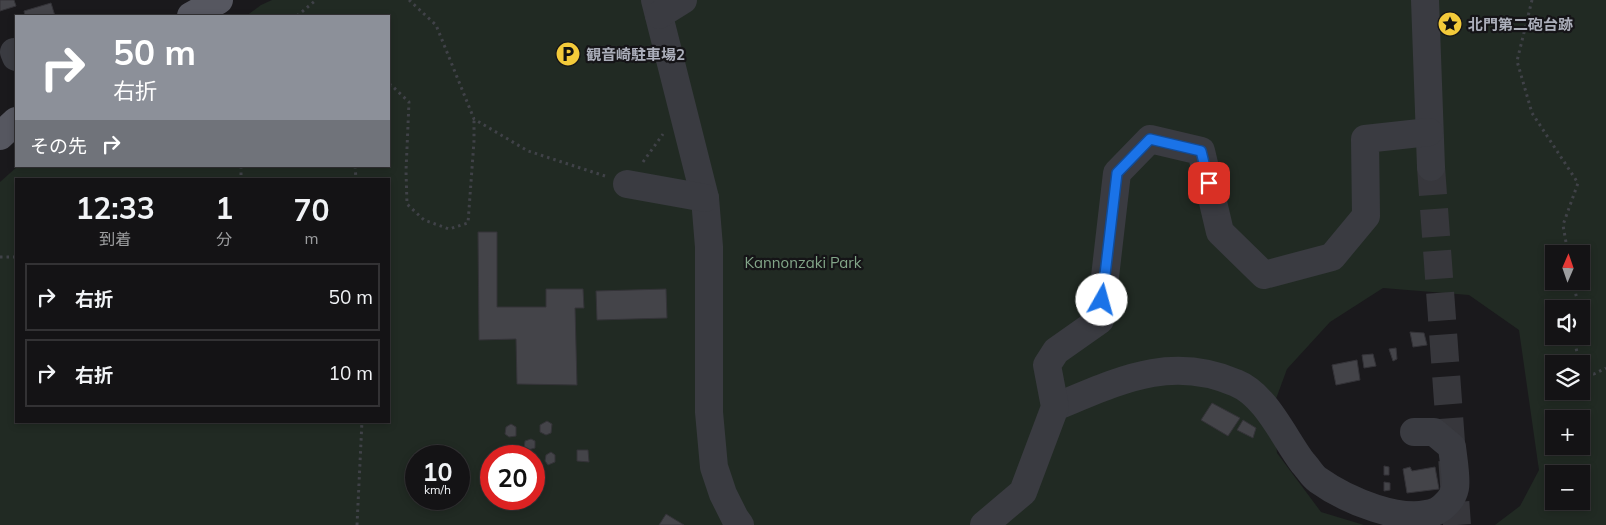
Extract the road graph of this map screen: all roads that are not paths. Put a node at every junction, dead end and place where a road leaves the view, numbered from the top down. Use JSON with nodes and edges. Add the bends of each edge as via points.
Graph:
{"nodes":[{"id":1,"x":199,"y":0,"type":"edge"},
{"id":2,"x":219,"y":0,"type":"edge"},
{"id":3,"x":683,"y":0,"type":"edge"},
{"id":4,"x":1425,"y":0,"type":"edge"},
{"id":5,"x":657,"y":8,"type":"edge"},
{"id":6,"x":191,"y":15,"type":"edge"},
{"id":7,"x":192,"y":15,"type":"edge"},
{"id":8,"x":15,"y":114,"type":"edge"},
{"id":9,"x":15,"y":122,"type":"edge"},
{"id":10,"x":0,"y":123,"type":"edge"},
{"id":11,"x":1429,"y":132,"type":"junction"},
{"id":12,"x":0,"y":136,"type":"edge"},
{"id":13,"x":1431,"y":167,"type":"tunnel mouth"},
{"id":14,"x":627,"y":184,"type":"road end"},
{"id":15,"x":705,"y":198,"type":"junction"},
{"id":16,"x":1055,"y":407,"type":"junction"},
{"id":17,"x":1414,"y":432,"type":"dead end"},
{"id":18,"x":740,"y":525,"type":"edge"},
{"id":19,"x":984,"y":525,"type":"edge"}],
"edges":[{"from":1,"to":6,"type":"street"},
{"from":2,"to":7,"type":"main road"},
{"from":3,"to":5,"type":"street"},
{"from":4,"to":11,"type":"street"},
{"from":5,"to":15,"type":"street"},
{"from":8,"to":10,"type":"main road"},
{"from":9,"to":12,"type":"main road"},
{"from":11,"to":13,"type":"street"},
{"from":11,"to":16,"type":"street","via":[[1365,138],[1366,216],[1332,257],[1264,275],[1220,232],[1201,151],[1150,139],[1117,173],[1100,320],[1056,351],[1047,365]]},
{"from":14,"to":15,"type":"street"},
{"from":15,"to":18,"type":"street","via":[[709,247],[709,412],[714,467],[723,494]]},
{"from":16,"to":17,"type":"street","via":[[1126,378],[1167,370],[1202,372],[1238,383],[1255,396],[1316,479],[1358,504],[1376,510],[1394,515],[1428,516],[1446,506],[1455,488],[1452,447],[1434,432]]},
{"from":16,"to":19,"type":"street","via":[[1023,492]]}]}
